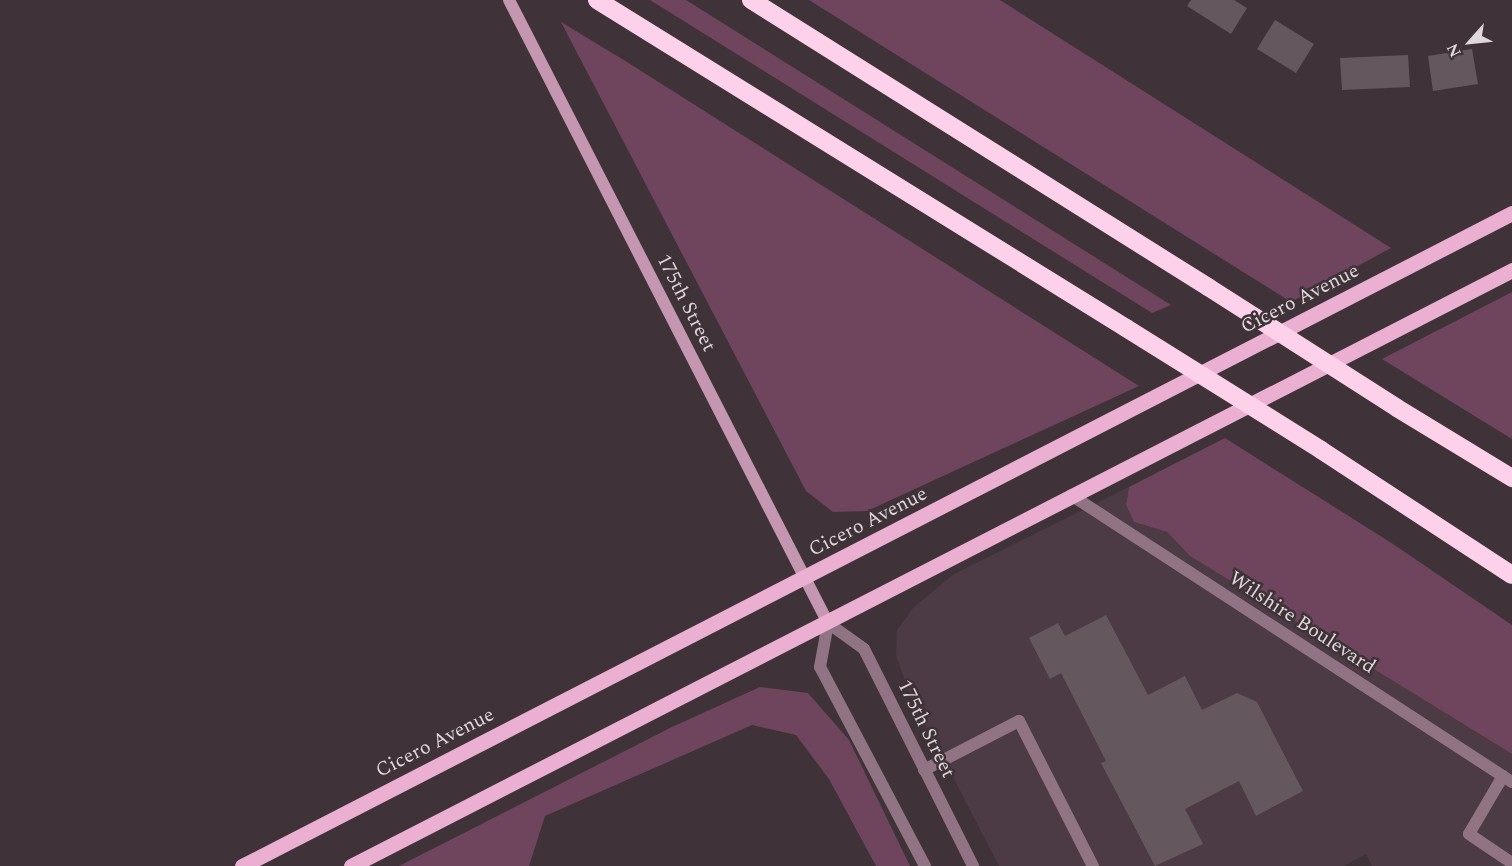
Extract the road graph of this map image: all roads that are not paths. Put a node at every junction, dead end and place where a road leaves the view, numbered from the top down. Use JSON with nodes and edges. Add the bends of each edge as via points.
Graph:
{"nodes":[{"id":1,"x":509,"y":0,"type":"edge"},
{"id":2,"x":597,"y":0,"type":"edge"},
{"id":3,"x":751,"y":0,"type":"edge"},
{"id":4,"x":1512,"y":213,"type":"edge"},
{"id":5,"x":1512,"y":270,"type":"edge"},
{"id":6,"x":1512,"y":478,"type":"edge"},
{"id":7,"x":1071,"y":495,"type":"junction"},
{"id":8,"x":1512,"y":575,"type":"edge"},
{"id":9,"x":805,"y":578,"type":"junction"},
{"id":10,"x":828,"y":623,"type":"junction"},
{"id":11,"x":924,"y":770,"type":"junction"},
{"id":12,"x":1508,"y":779,"type":"edge"},
{"id":13,"x":1512,"y":863,"type":"edge"},
{"id":14,"x":242,"y":866,"type":"edge"},
{"id":15,"x":351,"y":866,"type":"edge"},
{"id":16,"x":925,"y":866,"type":"edge"},
{"id":17,"x":974,"y":866,"type":"edge"},
{"id":18,"x":1093,"y":866,"type":"edge"}],
"edges":[{"from":1,"to":9,"type":"main road","name":"175th Street"},
{"from":2,"to":8,"type":"highway","bridge":true,"via":[[1321,450]]},
{"from":3,"to":6,"type":"highway","bridge":true},
{"from":4,"to":9,"type":"main road","name":"Cicero Avenue"},
{"from":5,"to":7,"type":"main road"},
{"from":7,"to":10,"type":"main road"},
{"from":7,"to":12,"type":"street","name":"Wilshire Boulevard"},
{"from":9,"to":10,"type":"main road","name":"175th Street"},
{"from":9,"to":14,"type":"main road","name":"Cicero Avenue"},
{"from":10,"to":11,"type":"street","name":"175th Street","via":[[864,649]]},
{"from":10,"to":15,"type":"main road"},
{"from":10,"to":16,"type":"street","via":[[820,667]]},
{"from":11,"to":17,"type":"street","name":"175th Street"},
{"from":11,"to":18,"type":"street","via":[[1019,721]]},
{"from":12,"to":13,"type":"street","via":[[1469,834]]}]}
